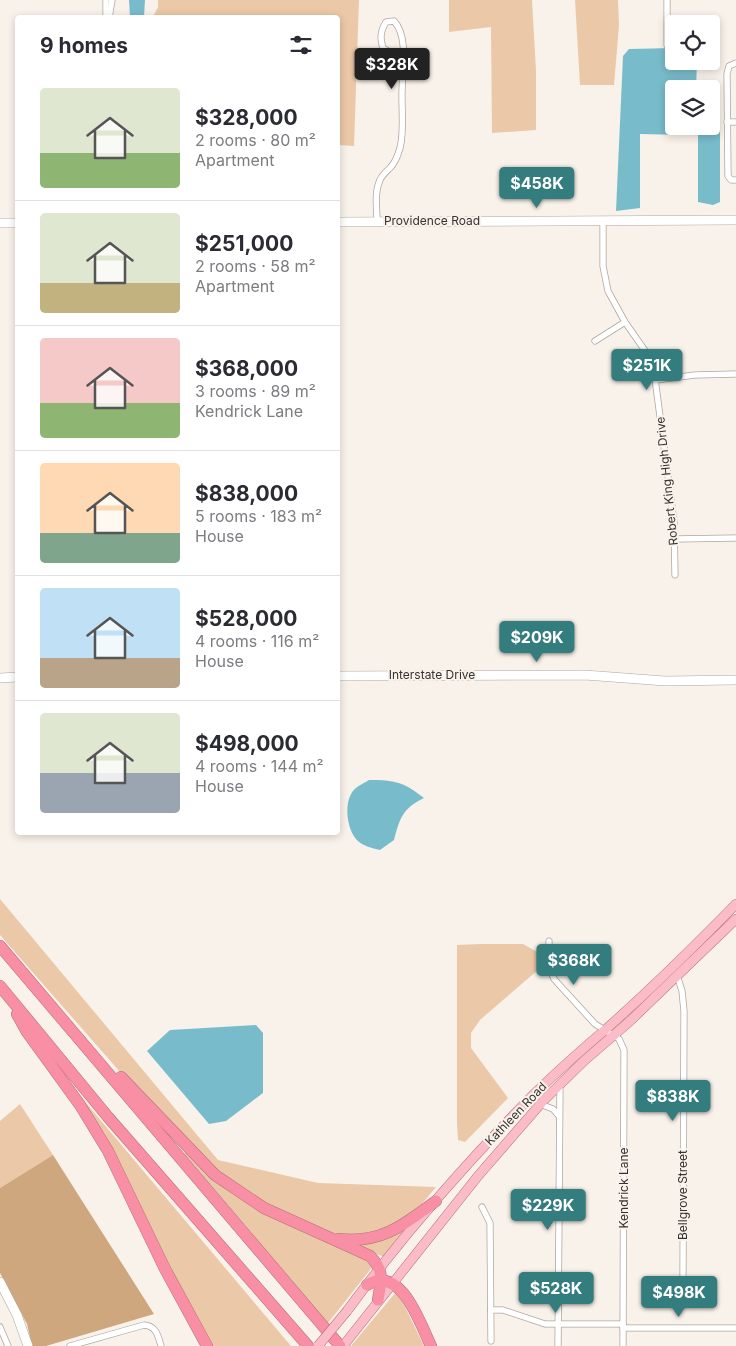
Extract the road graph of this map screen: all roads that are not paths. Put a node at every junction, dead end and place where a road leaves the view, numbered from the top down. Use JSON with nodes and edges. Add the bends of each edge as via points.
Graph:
{"nodes":[{"id":1,"x":106,"y":0,"type":"edge"},
{"id":2,"x":112,"y":0,"type":"edge"},
{"id":3,"x":667,"y":0,"type":"edge"},
{"id":4,"x":108,"y":15,"type":"edge"},
{"id":5,"x":109,"y":15,"type":"edge"},
{"id":6,"x":667,"y":15,"type":"edge"},
{"id":7,"x":403,"y":60,"type":"junction"},
{"id":8,"x":736,"y":63,"type":"edge"},
{"id":9,"x":727,"y":122,"type":"junction"},
{"id":10,"x":736,"y":122,"type":"edge"},
{"id":11,"x":736,"y":180,"type":"edge"},
{"id":12,"x":736,"y":220,"type":"edge"},
{"id":13,"x":602,"y":221,"type":"junction"},
{"id":14,"x":340,"y":222,"type":"edge"},
{"id":15,"x":377,"y":222,"type":"junction"},
{"id":16,"x":15,"y":223,"type":"edge"},
{"id":17,"x":0,"y":224,"type":"edge"},
{"id":18,"x":625,"y":322,"type":"junction"},
{"id":19,"x":596,"y":341,"type":"dead end"},
{"id":20,"x":736,"y":374,"type":"edge"},
{"id":21,"x":656,"y":380,"type":"junction"},
{"id":22,"x":736,"y":538,"type":"edge"},
{"id":23,"x":675,"y":539,"type":"junction"},
{"id":24,"x":675,"y":575,"type":"dead end"},
{"id":25,"x":340,"y":676,"type":"edge"},
{"id":26,"x":15,"y":677,"type":"edge"},
{"id":27,"x":0,"y":678,"type":"edge"},
{"id":28,"x":736,"y":680,"type":"edge"},
{"id":29,"x":736,"y":904,"type":"edge"},
{"id":30,"x":736,"y":919,"type":"edge"},
{"id":31,"x":549,"y":941,"type":"dead end"},
{"id":32,"x":0,"y":946,"type":"edge"},
{"id":33,"x":672,"y":967,"type":"junction"},
{"id":34,"x":678,"y":976,"type":"junction"},
{"id":35,"x":0,"y":986,"type":"edge"},
{"id":36,"x":37,"y":989,"type":"junction"},
{"id":37,"x":10,"y":999,"type":"junction"},
{"id":38,"x":605,"y":1029,"type":"junction"},
{"id":39,"x":614,"y":1035,"type":"junction"},
{"id":40,"x":560,"y":1084,"type":"junction"},
{"id":41,"x":540,"y":1104,"type":"junction"},
{"id":42,"x":559,"y":1116,"type":"junction"},
{"id":43,"x":436,"y":1201,"type":"junction"},
{"id":44,"x":482,"y":1207,"type":"dead end"},
{"id":45,"x":326,"y":1237,"type":"junction"},
{"id":46,"x":683,"y":1275,"type":"dead end"},
{"id":47,"x":384,"y":1278,"type":"junction"},
{"id":48,"x":0,"y":1282,"type":"edge"},
{"id":49,"x":367,"y":1285,"type":"joint"},
{"id":50,"x":378,"y":1300,"type":"joint"},
{"id":51,"x":491,"y":1310,"type":"junction"},
{"id":52,"x":558,"y":1324,"type":"junction"},
{"id":53,"x":623,"y":1326,"type":"junction"},
{"id":54,"x":0,"y":1327,"type":"edge"},
{"id":55,"x":736,"y":1328,"type":"edge"},
{"id":56,"x":491,"y":1341,"type":"dead end"},
{"id":57,"x":8,"y":1346,"type":"edge"},
{"id":58,"x":28,"y":1346,"type":"edge"},
{"id":59,"x":70,"y":1346,"type":"edge"},
{"id":60,"x":161,"y":1346,"type":"edge"},
{"id":61,"x":207,"y":1346,"type":"edge"},
{"id":62,"x":308,"y":1346,"type":"edge"},
{"id":63,"x":318,"y":1346,"type":"edge"},
{"id":64,"x":342,"y":1346,"type":"edge"},
{"id":65,"x":431,"y":1346,"type":"edge"},
{"id":66,"x":558,"y":1346,"type":"edge"},
{"id":67,"x":623,"y":1346,"type":"edge"}],
"edges":[{"from":1,"to":4,"type":"street"},
{"from":2,"to":5,"type":"street"},
{"from":3,"to":6,"type":"street"},
{"from":7,"to":7,"type":"street","via":[[383,48],[380,39],[386,22],[394,21],[400,27]]},
{"from":7,"to":15,"type":"street","via":[[401,145],[394,164],[378,186]]},
{"from":8,"to":9,"type":"street","via":[[729,66],[727,74]]},
{"from":9,"to":10,"type":"street"},
{"from":9,"to":11,"type":"street","via":[[729,178]]},
{"from":12,"to":13,"type":"street","name":"Providence Road"},
{"from":13,"to":15,"type":"street","name":"Providence Road"},
{"from":13,"to":18,"type":"street","name":"Robert King High Drive","via":[[604,277]]},
{"from":14,"to":15,"type":"street","name":"Providence Road"},
{"from":16,"to":17,"type":"street"},
{"from":18,"to":19,"type":"street"},
{"from":18,"to":21,"type":"street","name":"Robert King High Drive","via":[[646,352]]},
{"from":20,"to":21,"type":"street"},
{"from":21,"to":23,"type":"street","name":"Robert King High Drive"},
{"from":22,"to":23,"type":"street"},
{"from":23,"to":24,"type":"street","name":"Robert King High Drive"},
{"from":25,"to":28,"type":"street","name":"Interstate Drive","via":[[585,674],[656,680]]},
{"from":26,"to":27,"type":"street"},
{"from":29,"to":33,"type":"main road","name":"Kathleen Road"},
{"from":30,"to":34,"type":"main road","name":"Kathleen Road"},
{"from":31,"to":38,"type":"street","via":[[550,971],[554,979],[595,1024]]},
{"from":32,"to":36,"type":"highway"},
{"from":33,"to":34,"type":"street","name":"Bellgrove Street"},
{"from":33,"to":38,"type":"main road","name":"Kathleen Road"},
{"from":34,"to":39,"type":"main road","name":"Kathleen Road"},
{"from":34,"to":46,"type":"street","name":"Bellgrove Street","via":[[684,1011]]},
{"from":35,"to":37,"type":"highway"},
{"from":36,"to":45,"type":"highway","via":[[214,1175],[264,1208]]},
{"from":36,"to":64,"type":"highway"},
{"from":37,"to":61,"type":"highway","via":[[21,1024],[80,1105],[108,1152],[164,1269]]},
{"from":37,"to":62,"type":"highway","via":[[108,1117]]},
{"from":38,"to":39,"type":"street"},
{"from":38,"to":43,"type":"main road","name":"Kathleen Road","via":[[536,1093]]},
{"from":39,"to":40,"type":"main road","name":"Kathleen Road"},
{"from":39,"to":53,"type":"street","name":"Kendrick Lane","via":[[624,1050]]},
{"from":40,"to":41,"type":"main road","name":"Kathleen Road"},
{"from":40,"to":42,"type":"street"},
{"from":41,"to":42,"type":"street","via":[[553,1109]]},
{"from":41,"to":47,"type":"main road","name":"Kathleen Road"},
{"from":42,"to":52,"type":"street"},
{"from":43,"to":45,"type":"highway","via":[[406,1224],[377,1237],[349,1240]]},
{"from":43,"to":47,"type":"main road","name":"Kathleen Road"},
{"from":44,"to":51,"type":"street","via":[[490,1223]]},
{"from":45,"to":47,"type":"highway","via":[[370,1256]]},
{"from":47,"to":49,"type":"highway"},
{"from":47,"to":50,"type":"highway"},
{"from":47,"to":65,"type":"highway","via":[[407,1296]]},
{"from":48,"to":58,"type":"street"},
{"from":49,"to":63,"type":"main road","bridge":true},
{"from":50,"to":64,"type":"main road"},
{"from":51,"to":52,"type":"street","via":[[503,1310],[539,1323]]},
{"from":51,"to":56,"type":"street"},
{"from":52,"to":53,"type":"street"},
{"from":52,"to":66,"type":"street"},
{"from":53,"to":55,"type":"street"},
{"from":53,"to":67,"type":"street","name":"Kendrick Lane"},
{"from":54,"to":57,"type":"street"},
{"from":59,"to":60,"type":"street","via":[[144,1325],[156,1331]]}]}
